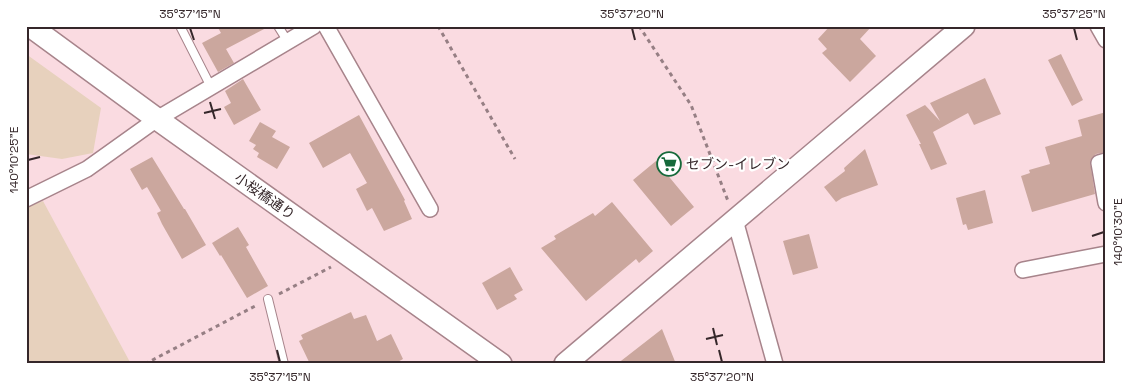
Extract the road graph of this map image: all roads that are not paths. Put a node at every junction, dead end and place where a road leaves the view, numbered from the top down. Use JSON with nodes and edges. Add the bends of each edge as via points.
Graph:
{"nodes":[{"id":1,"x":30,"y":26,"type":"edge"},
{"id":2,"x":180,"y":26,"type":"edge"},
{"id":3,"x":278,"y":26,"type":"edge"},
{"id":4,"x":314,"y":26,"type":"edge"},
{"id":5,"x":326,"y":26,"type":"edge"},
{"id":6,"x":964,"y":26,"type":"edge"},
{"id":7,"x":1098,"y":26,"type":"edge"},
{"id":8,"x":1106,"y":40,"type":"edge"},
{"id":9,"x":288,"y":42,"type":"junction"},
{"id":10,"x":211,"y":87,"type":"junction"},
{"id":11,"x":157,"y":119,"type":"junction"},
{"id":12,"x":1106,"y":161,"type":"edge"},
{"id":13,"x":26,"y":199,"type":"edge"},
{"id":14,"x":1106,"y":203,"type":"edge"},
{"id":15,"x":430,"y":209,"type":"dead end"},
{"id":16,"x":735,"y":220,"type":"junction"},
{"id":17,"x":1106,"y":254,"type":"edge"},
{"id":18,"x":1023,"y":270,"type":"dead end"},
{"id":19,"x":268,"y":299,"type":"road end"},
{"id":20,"x":284,"y":364,"type":"edge"},
{"id":21,"x":501,"y":364,"type":"edge"},
{"id":22,"x":565,"y":364,"type":"edge"},
{"id":23,"x":775,"y":364,"type":"edge"}],
"edges":[{"from":1,"to":11,"type":"street","name":"小桜橋通り"},
{"from":2,"to":10,"type":"lane"},
{"from":3,"to":9,"type":"lane"},
{"from":4,"to":9,"type":"street"},
{"from":5,"to":15,"type":"street"},
{"from":6,"to":16,"type":"street"},
{"from":7,"to":8,"type":"street"},
{"from":9,"to":10,"type":"street"},
{"from":10,"to":11,"type":"street"},
{"from":11,"to":13,"type":"street","via":[[87,169]]},
{"from":11,"to":21,"type":"street","name":"小桜橋通り"},
{"from":12,"to":14,"type":"street","via":[[1099,163]]},
{"from":16,"to":22,"type":"street"},
{"from":16,"to":23,"type":"street"},
{"from":17,"to":18,"type":"street"},
{"from":19,"to":20,"type":"lane"}]}
